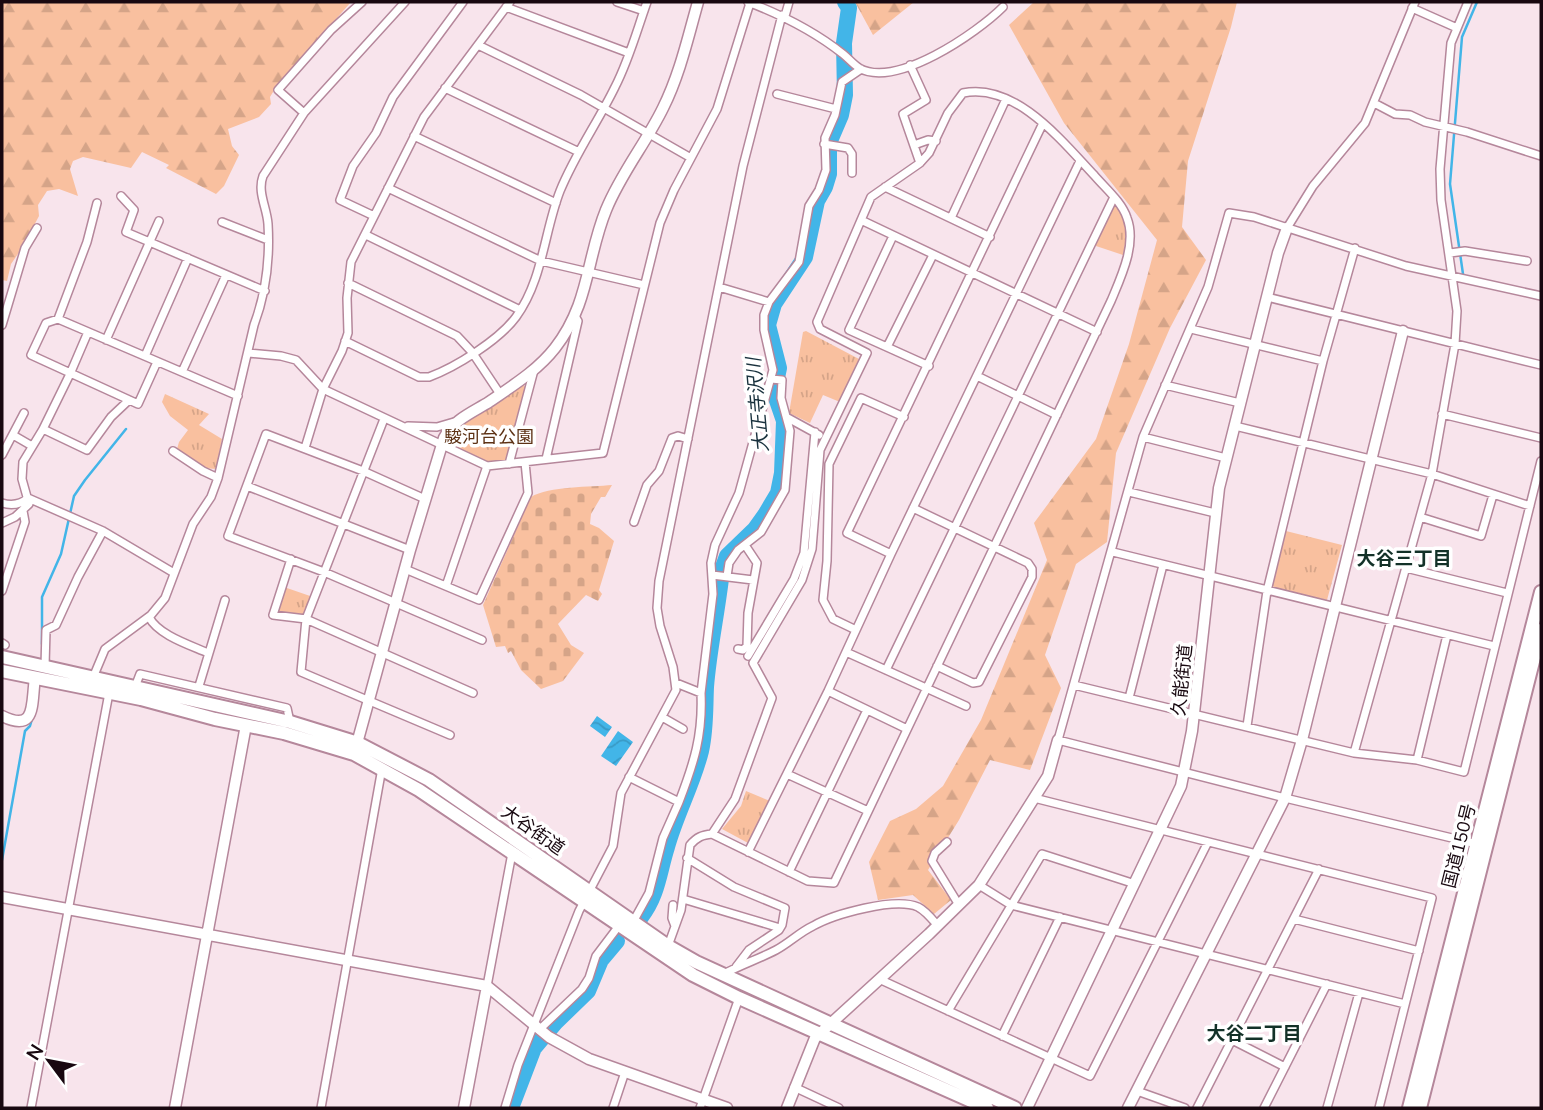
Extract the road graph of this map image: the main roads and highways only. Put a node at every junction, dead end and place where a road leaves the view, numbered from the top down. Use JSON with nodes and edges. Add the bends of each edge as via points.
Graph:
{"nodes":[{"id":1,"x":1541,"y":592,"type":"edge"},
{"id":2,"x":1541,"y":630,"type":"edge"},
{"id":3,"x":3,"y":648,"type":"edge"},
{"id":4,"x":2,"y":671,"type":"edge"},
{"id":5,"x":91,"y":684,"type":"junction"},
{"id":6,"x":356,"y":748,"type":"junction"},
{"id":7,"x":585,"y":897,"type":"junction"},
{"id":8,"x":665,"y":951,"type":"junction"},
{"id":9,"x":987,"y":1108,"type":"edge"},
{"id":10,"x":1015,"y":1108,"type":"edge"},
{"id":11,"x":1409,"y":1108,"type":"edge"},
{"id":12,"x":1420,"y":1108,"type":"edge"}],
"edges":[{"from":1,"to":11,"type":"main road","name":"国道150号"},
{"from":2,"to":12,"type":"main road","name":"国道150号"},
{"from":3,"to":5,"type":"main road","name":"大谷街道"},
{"from":4,"to":5,"type":"main road","name":"大谷街道"},
{"from":5,"to":6,"type":"main road","name":"大谷街道","via":[[109,693]]},
{"from":5,"to":6,"type":"main road","name":"大谷街道","via":[[135,687],[290,722]]},
{"from":6,"to":7,"type":"main road","name":"大谷街道"},
{"from":6,"to":7,"type":"main road","name":"大谷街道","via":[[429,780]]},
{"from":7,"to":8,"type":"main road","name":"大谷街道","via":[[633,922]]},
{"from":7,"to":8,"type":"main road","name":"大谷街道","via":[[618,927]]},
{"from":8,"to":9,"type":"main road","name":"大谷街道","via":[[738,998]]},
{"from":8,"to":10,"type":"main road","name":"大谷街道"}]}
